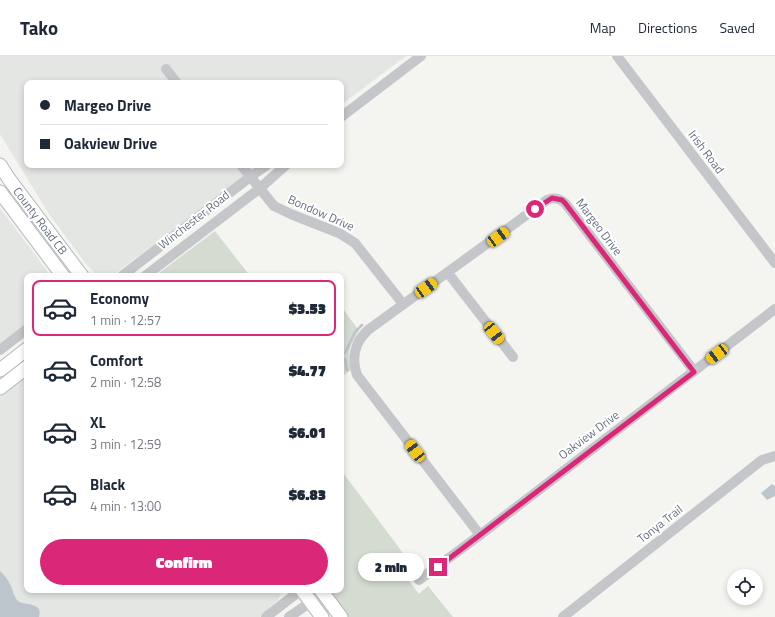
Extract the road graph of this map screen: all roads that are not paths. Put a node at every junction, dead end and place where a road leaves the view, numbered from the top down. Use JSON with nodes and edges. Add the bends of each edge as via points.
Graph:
{"nodes":[{"id":1,"x":421,"y":56,"type":"edge"},
{"id":2,"x":617,"y":56,"type":"edge"},
{"id":3,"x":166,"y":69,"type":"dead end"},
{"id":4,"x":175,"y":80,"type":"edge"},
{"id":5,"x":344,"y":115,"type":"edge"},
{"id":6,"x":0,"y":165,"type":"edge"},
{"id":7,"x":243,"y":168,"type":"edge"},
{"id":8,"x":263,"y":168,"type":"edge"},
{"id":9,"x":282,"y":168,"type":"edge"},
{"id":10,"x":250,"y":177,"type":"junction"},
{"id":11,"x":259,"y":188,"type":"junction"},
{"id":12,"x":0,"y":192,"type":"edge"},
{"id":13,"x":775,"y":263,"type":"edge"},
{"id":14,"x":61,"y":273,"type":"edge"},
{"id":15,"x":80,"y":273,"type":"edge"},
{"id":16,"x":126,"y":273,"type":"edge"},
{"id":17,"x":149,"y":273,"type":"edge"},
{"id":18,"x":448,"y":273,"type":"junction"},
{"id":19,"x":403,"y":304,"type":"junction"},
{"id":20,"x":775,"y":309,"type":"edge"},
{"id":21,"x":24,"y":331,"type":"edge"},
{"id":22,"x":0,"y":350,"type":"edge"},
{"id":23,"x":24,"y":351,"type":"edge"},
{"id":24,"x":513,"y":357,"type":"dead end"},
{"id":25,"x":24,"y":369,"type":"edge"},
{"id":26,"x":0,"y":370,"type":"edge"},
{"id":27,"x":694,"y":372,"type":"junction"},
{"id":28,"x":0,"y":388,"type":"edge"},
{"id":29,"x":775,"y":456,"type":"edge"},
{"id":30,"x":480,"y":535,"type":"junction"},
{"id":31,"x":419,"y":580,"type":"dead end"},
{"id":32,"x":297,"y":593,"type":"edge"},
{"id":33,"x":323,"y":593,"type":"edge"},
{"id":34,"x":314,"y":596,"type":"edge"},
{"id":35,"x":266,"y":617,"type":"edge"},
{"id":36,"x":289,"y":617,"type":"edge"},
{"id":37,"x":322,"y":617,"type":"edge"},
{"id":38,"x":341,"y":617,"type":"edge"},
{"id":39,"x":563,"y":617,"type":"edge"}],
"edges":[{"from":1,"to":5,"type":"street"},
{"from":2,"to":13,"type":"street","name":"Irish Road"},
{"from":3,"to":4,"type":"street"},
{"from":6,"to":15,"type":"main road","name":"County Road CB"},
{"from":7,"to":10,"type":"street","name":"Bondow Drive"},
{"from":8,"to":10,"type":"street","name":"Winchester Road"},
{"from":9,"to":11,"type":"street","name":"Winchester Road"},
{"from":10,"to":11,"type":"street","name":"Bondow Drive"},
{"from":10,"to":16,"type":"street","name":"Winchester Road"},
{"from":11,"to":17,"type":"street","name":"Winchester Road"},
{"from":11,"to":19,"type":"street","name":"Bondow Drive","via":[[269,201],[280,209],[339,233],[355,243]]},
{"from":12,"to":14,"type":"main road","name":"County Road CB"},
{"from":18,"to":19,"type":"street","name":"Margeo Drive"},
{"from":18,"to":24,"type":"street"},
{"from":18,"to":27,"type":"street","name":"Margeo Drive","via":[[547,200],[562,200]]},
{"from":19,"to":30,"type":"street","name":"Margeo Drive","via":[[363,334],[355,352],[355,370]]},
{"from":20,"to":27,"type":"street","name":"Oakview Drive"},
{"from":21,"to":22,"type":"street"},
{"from":23,"to":26,"type":"main road"},
{"from":25,"to":28,"type":"main road"},
{"from":27,"to":30,"type":"street","name":"Oakview Drive"},
{"from":29,"to":39,"type":"street","name":"Tonya Trail","via":[[762,460]]},
{"from":30,"to":31,"type":"street","name":"Oakview Drive"},
{"from":32,"to":35,"type":"street"},
{"from":33,"to":38,"type":"main road"},
{"from":34,"to":36,"type":"street"},
{"from":34,"to":37,"type":"main road"}]}
